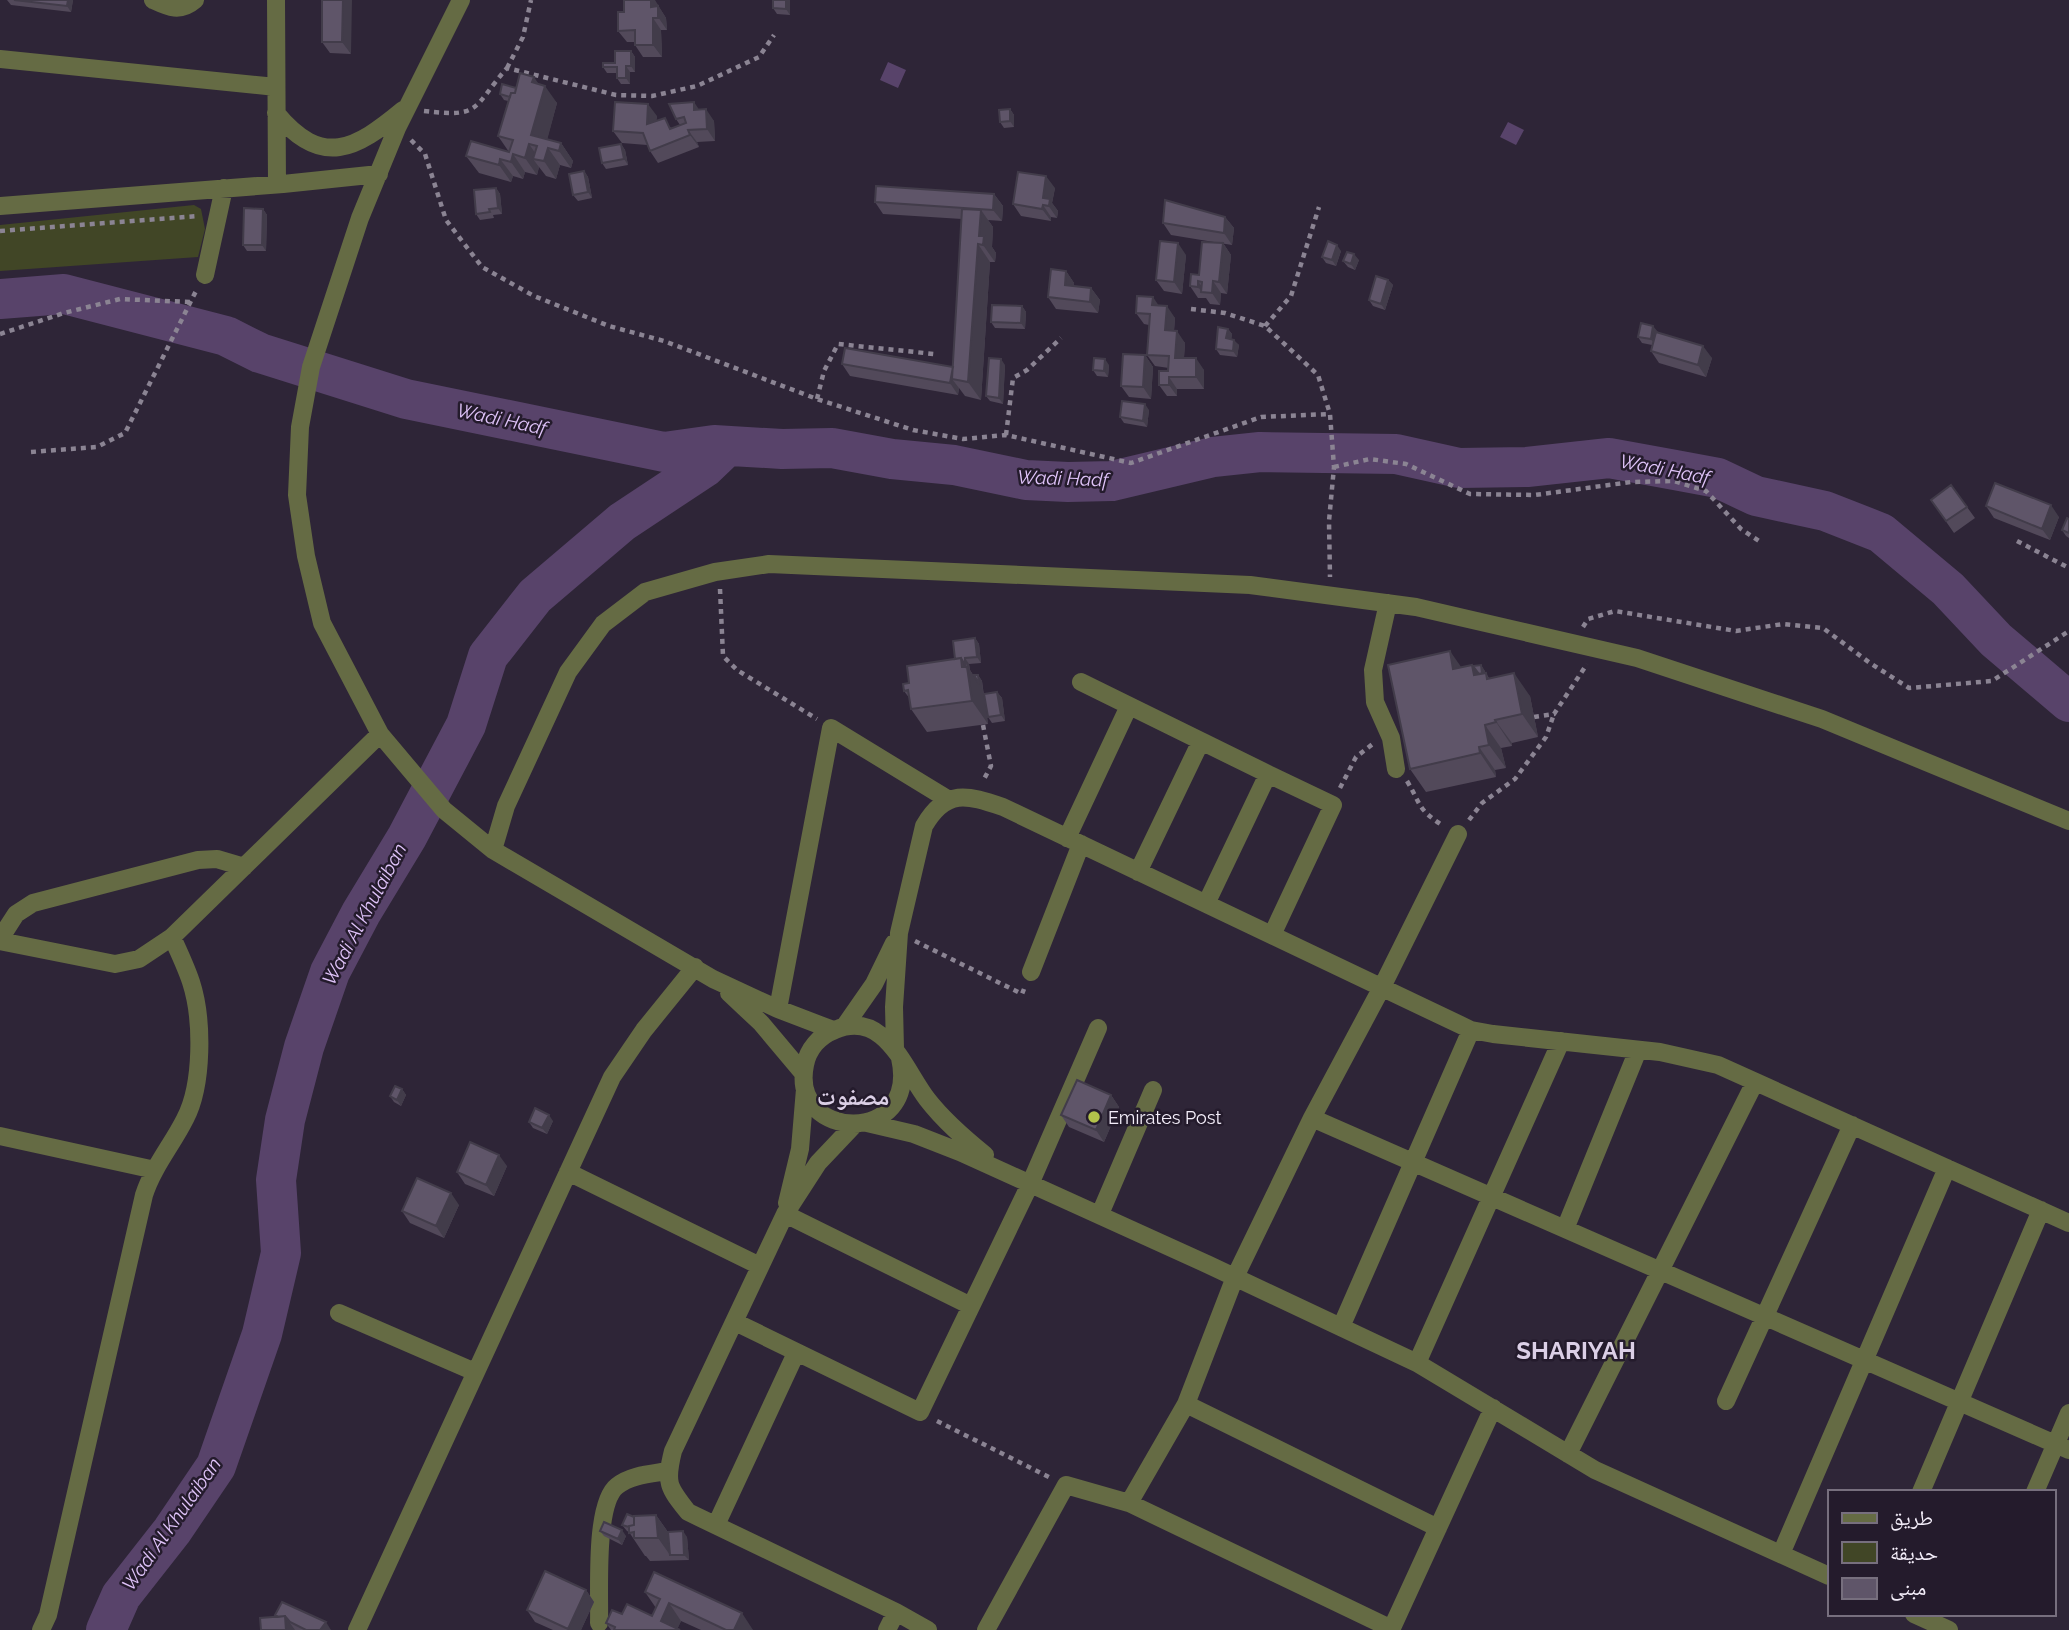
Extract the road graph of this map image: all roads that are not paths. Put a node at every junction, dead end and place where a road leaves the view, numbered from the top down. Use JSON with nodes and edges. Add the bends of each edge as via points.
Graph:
{"nodes":[{"id":1,"x":153,"y":0,"type":"edge"},
{"id":2,"x":195,"y":0,"type":"edge"},
{"id":3,"x":276,"y":0,"type":"edge"},
{"id":4,"x":461,"y":0,"type":"edge"},
{"id":5,"x":0,"y":59,"type":"edge"},
{"id":6,"x":276,"y":87,"type":"junction"},
{"id":7,"x":406,"y":108,"type":"junction"},
{"id":8,"x":276,"y":113,"type":"junction"},
{"id":9,"x":379,"y":174,"type":"junction"},
{"id":10,"x":277,"y":184,"type":"junction"},
{"id":11,"x":223,"y":188,"type":"junction"},
{"id":12,"x":0,"y":206,"type":"edge"},
{"id":13,"x":205,"y":275,"type":"road end"},
{"id":14,"x":1388,"y":603,"type":"junction"},
{"id":15,"x":1081,"y":682,"type":"dead end"},
{"id":16,"x":1129,"y":706,"type":"junction"},
{"id":17,"x":380,"y":734,"type":"junction"},
{"id":18,"x":1201,"y":741,"type":"junction"},
{"id":19,"x":1396,"y":769,"type":"road end"},
{"id":20,"x":1268,"y":774,"type":"junction"},
{"id":21,"x":949,"y":800,"type":"junction"},
{"id":22,"x":2069,"y":821,"type":"edge"},
{"id":23,"x":1458,"y":834,"type":"road end"},
{"id":24,"x":1074,"y":841,"type":"junction"},
{"id":25,"x":493,"y":850,"type":"junction"},
{"id":26,"x":244,"y":867,"type":"junction"},
{"id":27,"x":1138,"y":872,"type":"junction"},
{"id":28,"x":1206,"y":904,"type":"junction"},
{"id":29,"x":899,"y":933,"type":"junction"},
{"id":30,"x":1272,"y":935,"type":"junction"},
{"id":31,"x":172,"y":937,"type":"junction"},
{"id":32,"x":0,"y":940,"type":"edge"},
{"id":33,"x":695,"y":967,"type":"junction"},
{"id":34,"x":1031,"y":972,"type":"road end"},
{"id":35,"x":713,"y":979,"type":"junction"},
{"id":36,"x":1382,"y":987,"type":"junction"},
{"id":37,"x":778,"y":1009,"type":"junction"},
{"id":38,"x":1098,"y":1028,"type":"dead end"},
{"id":39,"x":838,"y":1029,"type":"junction"},
{"id":40,"x":1471,"y":1030,"type":"junction"},
{"id":41,"x":1561,"y":1041,"type":"junction"},
{"id":42,"x":1638,"y":1050,"type":"junction"},
{"id":43,"x":897,"y":1053,"type":"junction"},
{"id":44,"x":804,"y":1079,"type":"junction"},
{"id":45,"x":1755,"y":1082,"type":"junction"},
{"id":46,"x":1153,"y":1090,"type":"dead end"},
{"id":47,"x":1312,"y":1118,"type":"junction"},
{"id":48,"x":861,"y":1124,"type":"junction"},
{"id":49,"x":1852,"y":1125,"type":"junction"},
{"id":50,"x":0,"y":1136,"type":"edge"},
{"id":51,"x":1413,"y":1162,"type":"junction"},
{"id":52,"x":1947,"y":1168,"type":"junction"},
{"id":53,"x":155,"y":1170,"type":"junction"},
{"id":54,"x":1003,"y":1170,"type":"junction"},
{"id":55,"x":568,"y":1172,"type":"junction"},
{"id":56,"x":1031,"y":1182,"type":"junction"},
{"id":57,"x":1491,"y":1196,"type":"junction"},
{"id":58,"x":2041,"y":1210,"type":"junction"},
{"id":59,"x":785,"y":1214,"type":"junction"},
{"id":60,"x":1100,"y":1214,"type":"junction"},
{"id":61,"x":2069,"y":1223,"type":"edge"},
{"id":62,"x":1565,"y":1229,"type":"junction"},
{"id":63,"x":760,"y":1266,"type":"junction"},
{"id":64,"x":1660,"y":1270,"type":"junction"},
{"id":65,"x":1235,"y":1277,"type":"junction"},
{"id":66,"x":971,"y":1306,"type":"junction"},
{"id":67,"x":340,"y":1313,"type":"dead end"},
{"id":68,"x":1765,"y":1316,"type":"junction"},
{"id":69,"x":735,"y":1322,"type":"junction"},
{"id":70,"x":1341,"y":1327,"type":"junction"},
{"id":71,"x":796,"y":1353,"type":"junction"},
{"id":72,"x":1865,"y":1360,"type":"junction"},
{"id":73,"x":1417,"y":1363,"type":"junction"},
{"id":74,"x":475,"y":1372,"type":"junction"},
{"id":75,"x":1726,"y":1401,"type":"dead end"},
{"id":76,"x":1959,"y":1401,"type":"junction"},
{"id":77,"x":1186,"y":1404,"type":"junction"},
{"id":78,"x":1493,"y":1408,"type":"junction"},
{"id":79,"x":2069,"y":1413,"type":"edge"},
{"id":80,"x":2062,"y":1447,"type":"edge"},
{"id":81,"x":1568,"y":1454,"type":"junction"},
{"id":82,"x":668,"y":1471,"type":"junction"},
{"id":83,"x":1922,"y":1490,"type":"edge"},
{"id":84,"x":2036,"y":1490,"type":"edge"},
{"id":85,"x":1129,"y":1503,"type":"junction"},
{"id":86,"x":716,"y":1525,"type":"junction"},
{"id":87,"x":1438,"y":1528,"type":"junction"},
{"id":88,"x":1781,"y":1554,"type":"junction"},
{"id":89,"x":1828,"y":1576,"type":"edge"},
{"id":90,"x":896,"y":1612,"type":"junction"},
{"id":91,"x":1918,"y":1616,"type":"edge"},
{"id":92,"x":599,"y":1623,"type":"dead end"},
{"id":93,"x":1392,"y":1629,"type":"edge"},
{"id":94,"x":41,"y":1630,"type":"edge"},
{"id":95,"x":357,"y":1630,"type":"edge"},
{"id":96,"x":887,"y":1630,"type":"edge"},
{"id":97,"x":928,"y":1630,"type":"edge"},
{"id":98,"x":986,"y":1630,"type":"edge"},
{"id":99,"x":1949,"y":1630,"type":"edge"}],
"edges":[{"from":1,"to":2,"type":"street","via":[[179,8]]},
{"from":3,"to":6,"type":"street"},
{"from":4,"to":7,"type":"street"},
{"from":5,"to":6,"type":"street"},
{"from":6,"to":8,"type":"street"},
{"from":7,"to":8,"type":"street","via":[[367,138],[343,147],[305,140]]},
{"from":7,"to":9,"type":"street"},
{"from":8,"to":10,"type":"street"},
{"from":9,"to":10,"type":"street"},
{"from":9,"to":17,"type":"street","via":[[311,367],[300,426],[297,495],[322,623]]},
{"from":10,"to":11,"type":"street"},
{"from":11,"to":12,"type":"street"},
{"from":11,"to":13,"type":"street"},
{"from":14,"to":19,"type":"street","via":[[1373,670],[1375,702],[1391,738]]},
{"from":14,"to":22,"type":"street","via":[[1637,658],[1822,719]]},
{"from":14,"to":25,"type":"street","via":[[1250,585],[1000,573],[769,564],[715,572],[645,592],[603,624],[568,671],[506,806]]},
{"from":15,"to":16,"type":"street"},
{"from":16,"to":18,"type":"street"},
{"from":16,"to":24,"type":"street"},
{"from":17,"to":25,"type":"street","via":[[444,810]]},
{"from":17,"to":26,"type":"street"},
{"from":18,"to":20,"type":"street"},
{"from":18,"to":27,"type":"street"},
{"from":20,"to":28,"type":"street"},
{"from":20,"to":30,"type":"street","via":[[1333,804]]},
{"from":21,"to":24,"type":"street","via":[[975,797]]},
{"from":21,"to":29,"type":"street","via":[[933,810],[924,825]]},
{"from":21,"to":37,"type":"street","via":[[831,727]]},
{"from":23,"to":36,"type":"street"},
{"from":24,"to":27,"type":"street"},
{"from":24,"to":34,"type":"street"},
{"from":25,"to":33,"type":"street"},
{"from":26,"to":31,"type":"street"},
{"from":26,"to":32,"type":"street","via":[[217,859],[198,860],[33,903],[16,914]]},
{"from":27,"to":28,"type":"street"},
{"from":28,"to":30,"type":"street"},
{"from":29,"to":39,"type":"street","via":[[874,984]]},
{"from":29,"to":43,"type":"street","via":[[894,1007]]},
{"from":30,"to":36,"type":"street"},
{"from":31,"to":32,"type":"street","via":[[139,959],[115,964]]},
{"from":31,"to":53,"type":"street","via":[[192,983],[199,1043],[196,1088],[187,1116]]},
{"from":33,"to":35,"type":"street"},
{"from":33,"to":55,"type":"street","via":[[611,1077]]},
{"from":35,"to":37,"type":"street"},
{"from":35,"to":44,"type":"street","via":[[761,1023]]},
{"from":36,"to":40,"type":"street"},
{"from":36,"to":47,"type":"street"},
{"from":37,"to":39,"type":"street"},
{"from":38,"to":56,"type":"street"},
{"from":39,"to":43,"type":"street","via":[[855,1026],[878,1032]]},
{"from":39,"to":44,"type":"street","via":[[812,1047]]},
{"from":40,"to":41,"type":"street"},
{"from":40,"to":51,"type":"street"},
{"from":41,"to":42,"type":"street"},
{"from":41,"to":57,"type":"street"},
{"from":42,"to":45,"type":"street","via":[[1693,1058]]},
{"from":42,"to":62,"type":"street"},
{"from":43,"to":48,"type":"street","via":[[903,1072],[898,1098],[890,1109]]},
{"from":43,"to":54,"type":"street","via":[[944,1119]]},
{"from":44,"to":48,"type":"street","via":[[817,1110],[841,1123]]},
{"from":44,"to":59,"type":"street","via":[[803,1128]]},
{"from":45,"to":49,"type":"street"},
{"from":45,"to":64,"type":"street"},
{"from":46,"to":60,"type":"street"},
{"from":47,"to":51,"type":"street"},
{"from":47,"to":65,"type":"street"},
{"from":48,"to":54,"type":"street","via":[[914,1134]]},
{"from":48,"to":59,"type":"street","via":[[818,1163]]},
{"from":49,"to":52,"type":"street"},
{"from":49,"to":68,"type":"street"},
{"from":50,"to":53,"type":"street"},
{"from":51,"to":57,"type":"street"},
{"from":51,"to":70,"type":"street"},
{"from":52,"to":58,"type":"street"},
{"from":52,"to":72,"type":"street"},
{"from":53,"to":94,"type":"street","via":[[145,1195]]},
{"from":54,"to":56,"type":"street"},
{"from":55,"to":63,"type":"street"},
{"from":55,"to":74,"type":"street"},
{"from":56,"to":60,"type":"street"},
{"from":56,"to":66,"type":"street"},
{"from":57,"to":62,"type":"street"},
{"from":57,"to":73,"type":"street"},
{"from":58,"to":61,"type":"street"},
{"from":58,"to":76,"type":"street"},
{"from":59,"to":63,"type":"street"},
{"from":59,"to":66,"type":"street"},
{"from":60,"to":65,"type":"street"},
{"from":62,"to":64,"type":"street"},
{"from":63,"to":69,"type":"street"},
{"from":64,"to":68,"type":"street"},
{"from":64,"to":81,"type":"street"},
{"from":65,"to":70,"type":"street"},
{"from":65,"to":77,"type":"street"},
{"from":66,"to":71,"type":"street","via":[[920,1412]]},
{"from":67,"to":74,"type":"street"},
{"from":68,"to":72,"type":"street"},
{"from":68,"to":75,"type":"street"},
{"from":69,"to":71,"type":"street"},
{"from":69,"to":82,"type":"street","via":[[673,1451]]},
{"from":70,"to":73,"type":"street"},
{"from":71,"to":86,"type":"street"},
{"from":72,"to":76,"type":"street"},
{"from":72,"to":88,"type":"street"},
{"from":73,"to":78,"type":"street"},
{"from":74,"to":95,"type":"street"},
{"from":76,"to":80,"type":"street"},
{"from":76,"to":83,"type":"street"},
{"from":77,"to":85,"type":"street"},
{"from":77,"to":87,"type":"street"},
{"from":78,"to":81,"type":"street"},
{"from":78,"to":87,"type":"street"},
{"from":79,"to":80,"type":"street"},
{"from":80,"to":84,"type":"street"},
{"from":81,"to":88,"type":"street"},
{"from":82,"to":86,"type":"street","via":[[670,1490],[688,1512]]},
{"from":82,"to":92,"type":"street","via":[[633,1476],[607,1499],[601,1522]]},
{"from":85,"to":93,"type":"street"},
{"from":85,"to":98,"type":"street","via":[[1066,1485]]},
{"from":86,"to":90,"type":"street"},
{"from":87,"to":93,"type":"street"},
{"from":88,"to":89,"type":"street"},
{"from":90,"to":96,"type":"street"},
{"from":90,"to":97,"type":"street"},
{"from":91,"to":99,"type":"street"}]}
